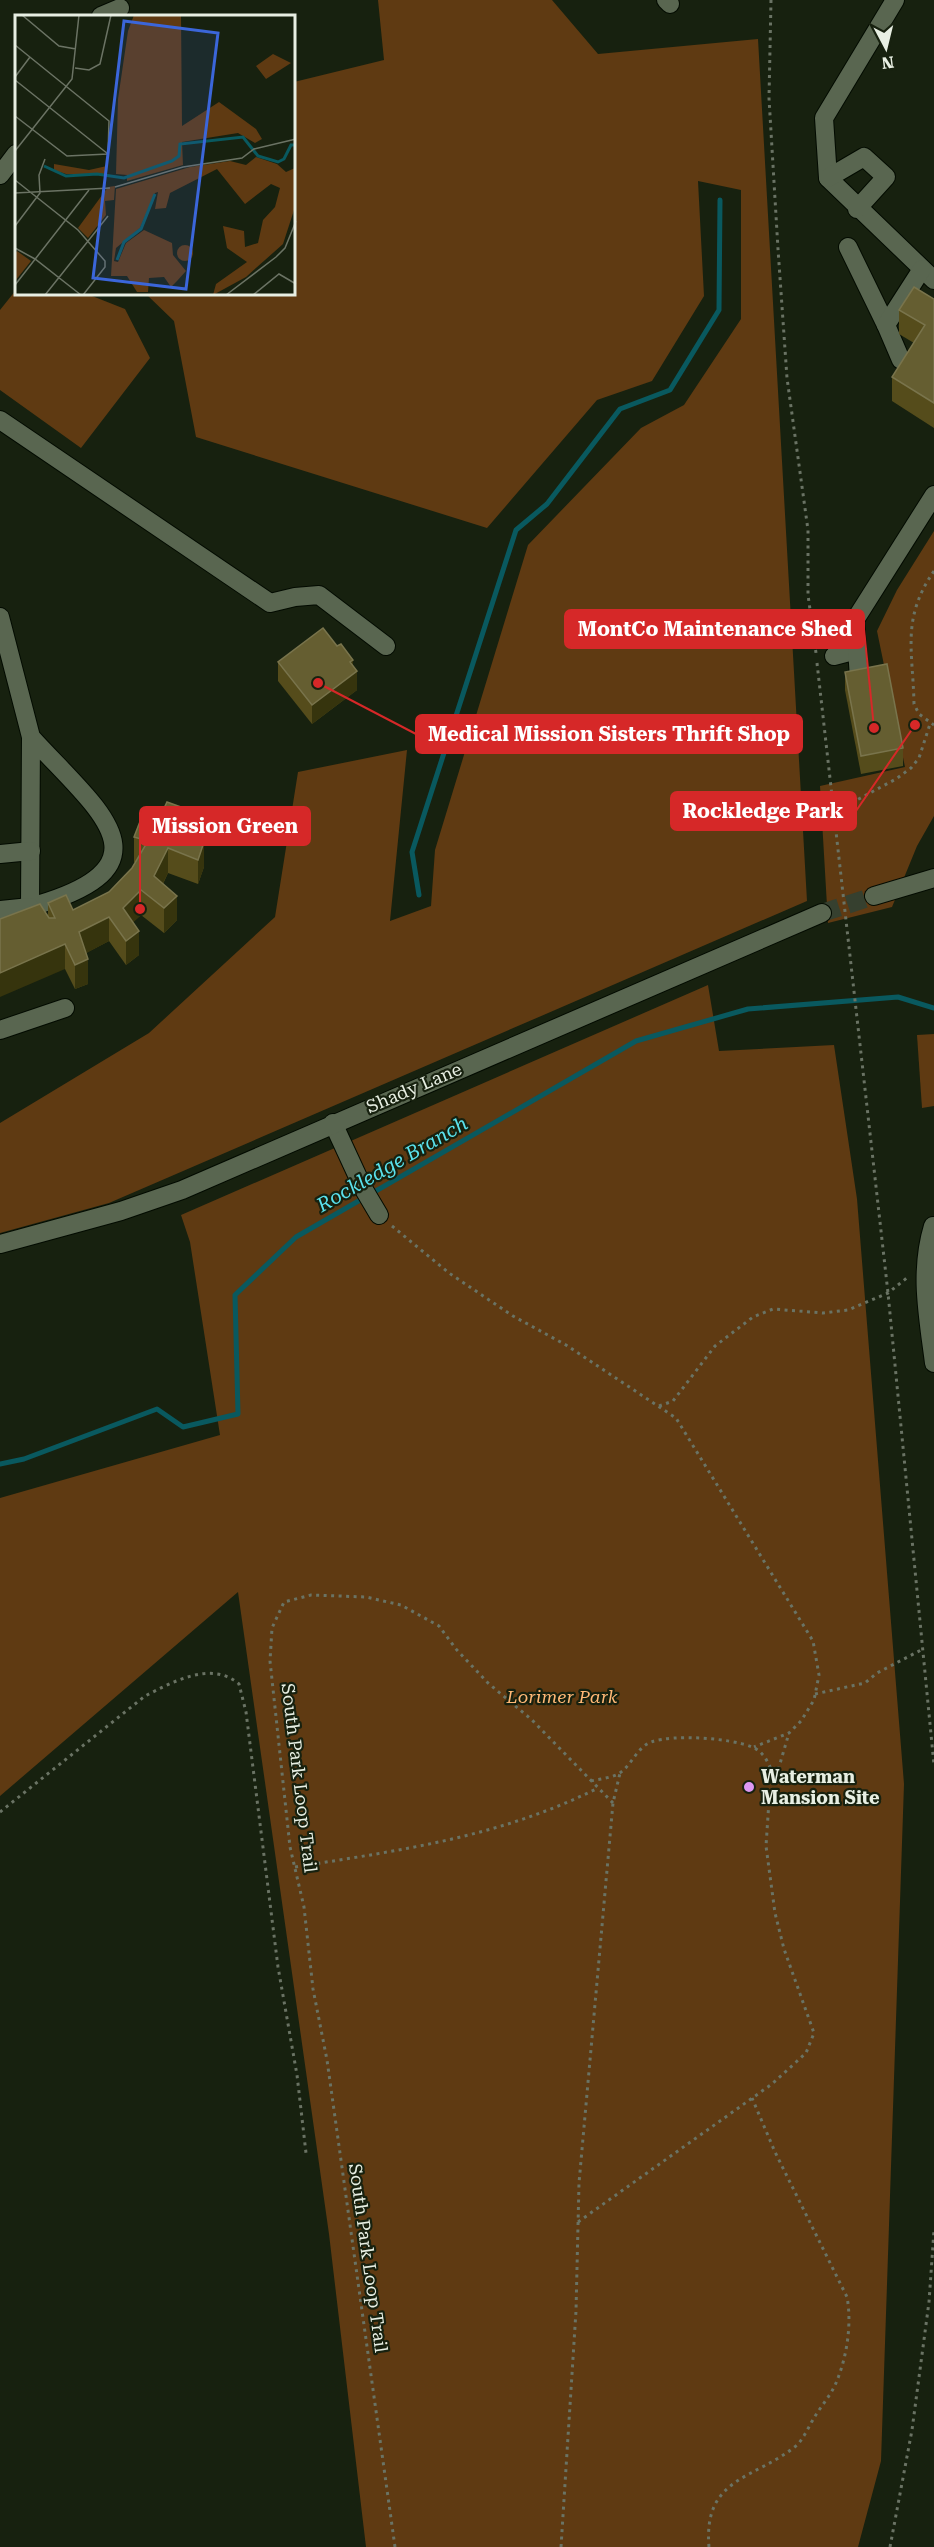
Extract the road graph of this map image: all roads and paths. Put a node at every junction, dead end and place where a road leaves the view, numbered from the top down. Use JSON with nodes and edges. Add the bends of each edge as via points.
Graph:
{"nodes":[{"id":1,"x":771,"y":0,"type":"edge"},
{"id":2,"x":895,"y":0,"type":"edge"},
{"id":3,"x":120,"y":8,"type":"dead end"},
{"id":4,"x":103,"y":15,"type":"edge"},
{"id":5,"x":15,"y":155,"type":"edge"},
{"id":6,"x":0,"y":176,"type":"edge"},
{"id":7,"x":828,"y":178,"type":"junction"},
{"id":8,"x":857,"y":209,"type":"junction"},
{"id":9,"x":848,"y":247,"type":"dead end"},
{"id":10,"x":928,"y":275,"type":"edge"},
{"id":11,"x":886,"y":325,"type":"junction"},
{"id":12,"x":901,"y":360,"type":"edge"},
{"id":13,"x":0,"y":420,"type":"edge"},
{"id":14,"x":934,"y":495,"type":"edge"},
{"id":15,"x":934,"y":571,"type":"edge"},
{"id":16,"x":0,"y":617,"type":"edge"},
{"id":17,"x":386,"y":646,"type":"dead end"},
{"id":18,"x":857,"y":650,"type":"junction"},
{"id":19,"x":834,"y":656,"type":"dead end"},
{"id":20,"x":859,"y":678,"type":"edge"},
{"id":21,"x":932,"y":725,"type":"edge"},
{"id":22,"x":31,"y":737,"type":"junction"},
{"id":23,"x":834,"y":818,"type":"junction"},
{"id":24,"x":31,"y":851,"type":"junction"},
{"id":25,"x":0,"y":854,"type":"edge"},
{"id":26,"x":934,"y":878,"type":"edge"},
{"id":27,"x":874,"y":896,"type":"tunnel mouth"},
{"id":28,"x":30,"y":908,"type":"junction"},
{"id":29,"x":0,"y":910,"type":"edge"},
{"id":30,"x":822,"y":913,"type":"tunnel mouth"},
{"id":31,"x":65,"y":1008,"type":"dead end"},
{"id":32,"x":0,"y":1030,"type":"edge"},
{"id":33,"x":333,"y":1123,"type":"junction"},
{"id":34,"x":379,"y":1215,"type":"joint"},
{"id":35,"x":934,"y":1225,"type":"edge"},
{"id":36,"x":0,"y":1244,"type":"edge"},
{"id":37,"x":925,"y":1272,"type":"junction"},
{"id":38,"x":888,"y":1293,"type":"junction"},
{"id":39,"x":934,"y":1363,"type":"edge"},
{"id":40,"x":659,"y":1406,"type":"junction"},
{"id":41,"x":923,"y":1649,"type":"junction"},
{"id":42,"x":815,"y":1694,"type":"junction"},
{"id":43,"x":789,"y":1733,"type":"junction"},
{"id":44,"x":754,"y":1747,"type":"junction"},
{"id":45,"x":934,"y":1765,"type":"edge"},
{"id":46,"x":620,"y":1773,"type":"junction"},
{"id":47,"x":774,"y":1777,"type":"junction"},
{"id":48,"x":591,"y":1781,"type":"junction"},
{"id":49,"x":598,"y":1788,"type":"junction"},
{"id":50,"x":613,"y":1803,"type":"junction"},
{"id":51,"x":0,"y":1812,"type":"edge"},
{"id":52,"x":295,"y":1867,"type":"junction"},
{"id":53,"x":752,"y":2098,"type":"junction"},
{"id":54,"x":306,"y":2153,"type":"dead end"},
{"id":55,"x":578,"y":2222,"type":"junction"},
{"id":56,"x":934,"y":2230,"type":"edge"},
{"id":57,"x":395,"y":2547,"type":"edge"},
{"id":58,"x":561,"y":2547,"type":"edge"},
{"id":59,"x":709,"y":2547,"type":"edge"},
{"id":60,"x":890,"y":2547,"type":"edge"}],
"edges":[{"from":1,"to":23,"type":"path","via":[[770,98],[786,357],[808,530],[808,595]]},
{"from":2,"to":7,"type":"street","via":[[824,118]]},
{"from":3,"to":4,"type":"street"},
{"from":5,"to":6,"type":"street"},
{"from":7,"to":8,"type":"street"},
{"from":7,"to":8,"type":"street","via":[[864,157],[886,177]]},
{"from":8,"to":10,"type":"street"},
{"from":9,"to":11,"type":"street"},
{"from":10,"to":11,"type":"street"},
{"from":11,"to":12,"type":"street"},
{"from":13,"to":17,"type":"street","via":[[270,603],[319,595]]},
{"from":14,"to":18,"type":"street","via":[[855,620]]},
{"from":15,"to":21,"type":"path","via":[[919,593],[910,622],[914,704]]},
{"from":16,"to":22,"type":"street"},
{"from":18,"to":19,"type":"street"},
{"from":18,"to":20,"type":"street"},
{"from":21,"to":23,"type":"path","via":[[911,768]]},
{"from":22,"to":24,"type":"street"},
{"from":22,"to":28,"type":"street","via":[[108,822],[115,841],[114,858],[105,873],[63,898]]},
{"from":23,"to":38,"type":"path"},
{"from":24,"to":25,"type":"street"},
{"from":24,"to":28,"type":"street"},
{"from":26,"to":27,"type":"street"},
{"from":28,"to":29,"type":"street"},
{"from":30,"to":33,"type":"street","name":"Shady Lane"},
{"from":31,"to":32,"type":"street"},
{"from":33,"to":34,"type":"street"},
{"from":33,"to":36,"type":"street","name":"Shady Lane","via":[[182,1190]]},
{"from":34,"to":40,"type":"path","via":[[449,1273]]},
{"from":35,"to":37,"type":"street","via":[[926,1249]]},
{"from":37,"to":38,"type":"path","via":[[906,1277]]},
{"from":37,"to":39,"type":"street"},
{"from":38,"to":40,"type":"path","via":[[848,1310],[823,1313],[773,1309],[753,1317],[715,1346],[673,1401]]},
{"from":38,"to":41,"type":"path"},
{"from":40,"to":42,"type":"path","via":[[676,1418],[813,1641],[819,1675]]},
{"from":41,"to":42,"type":"path","via":[[865,1683]]},
{"from":41,"to":45,"type":"path"},
{"from":42,"to":43,"type":"path","via":[[801,1721]]},
{"from":43,"to":44,"type":"path"},
{"from":43,"to":47,"type":"path"},
{"from":44,"to":46,"type":"path","via":[[708,1739],[666,1738],[638,1751]]},
{"from":44,"to":47,"type":"path","via":[[766,1757]]},
{"from":46,"to":48,"type":"path"},
{"from":46,"to":50,"type":"path"},
{"from":47,"to":53,"type":"path","via":[[767,1819],[769,1875],[784,1949],[813,2033],[806,2053],[794,2067]]},
{"from":48,"to":49,"type":"path"},
{"from":48,"to":52,"type":"path","name":"South Park Loop Trail","via":[[488,1683],[439,1626],[401,1605],[366,1597],[311,1595],[284,1602],[272,1628],[270,1661]]},
{"from":49,"to":50,"type":"path"},
{"from":49,"to":52,"type":"path","via":[[554,1810],[482,1834]]},
{"from":50,"to":55,"type":"path","via":[[591,2028]]},
{"from":51,"to":54,"type":"path","via":[[145,1696],[170,1683],[207,1673],[219,1673],[239,1684]]},
{"from":52,"to":57,"type":"path","name":"South Park Loop Trail","via":[[327,2060]]},
{"from":53,"to":55,"type":"path"},
{"from":53,"to":59,"type":"path","via":[[847,2297],[851,2316],[836,2383],[799,2443],[772,2463],[736,2479],[726,2490],[710,2513]]},
{"from":55,"to":58,"type":"path"},
{"from":56,"to":60,"type":"path","via":[[914,2419]]}]}
